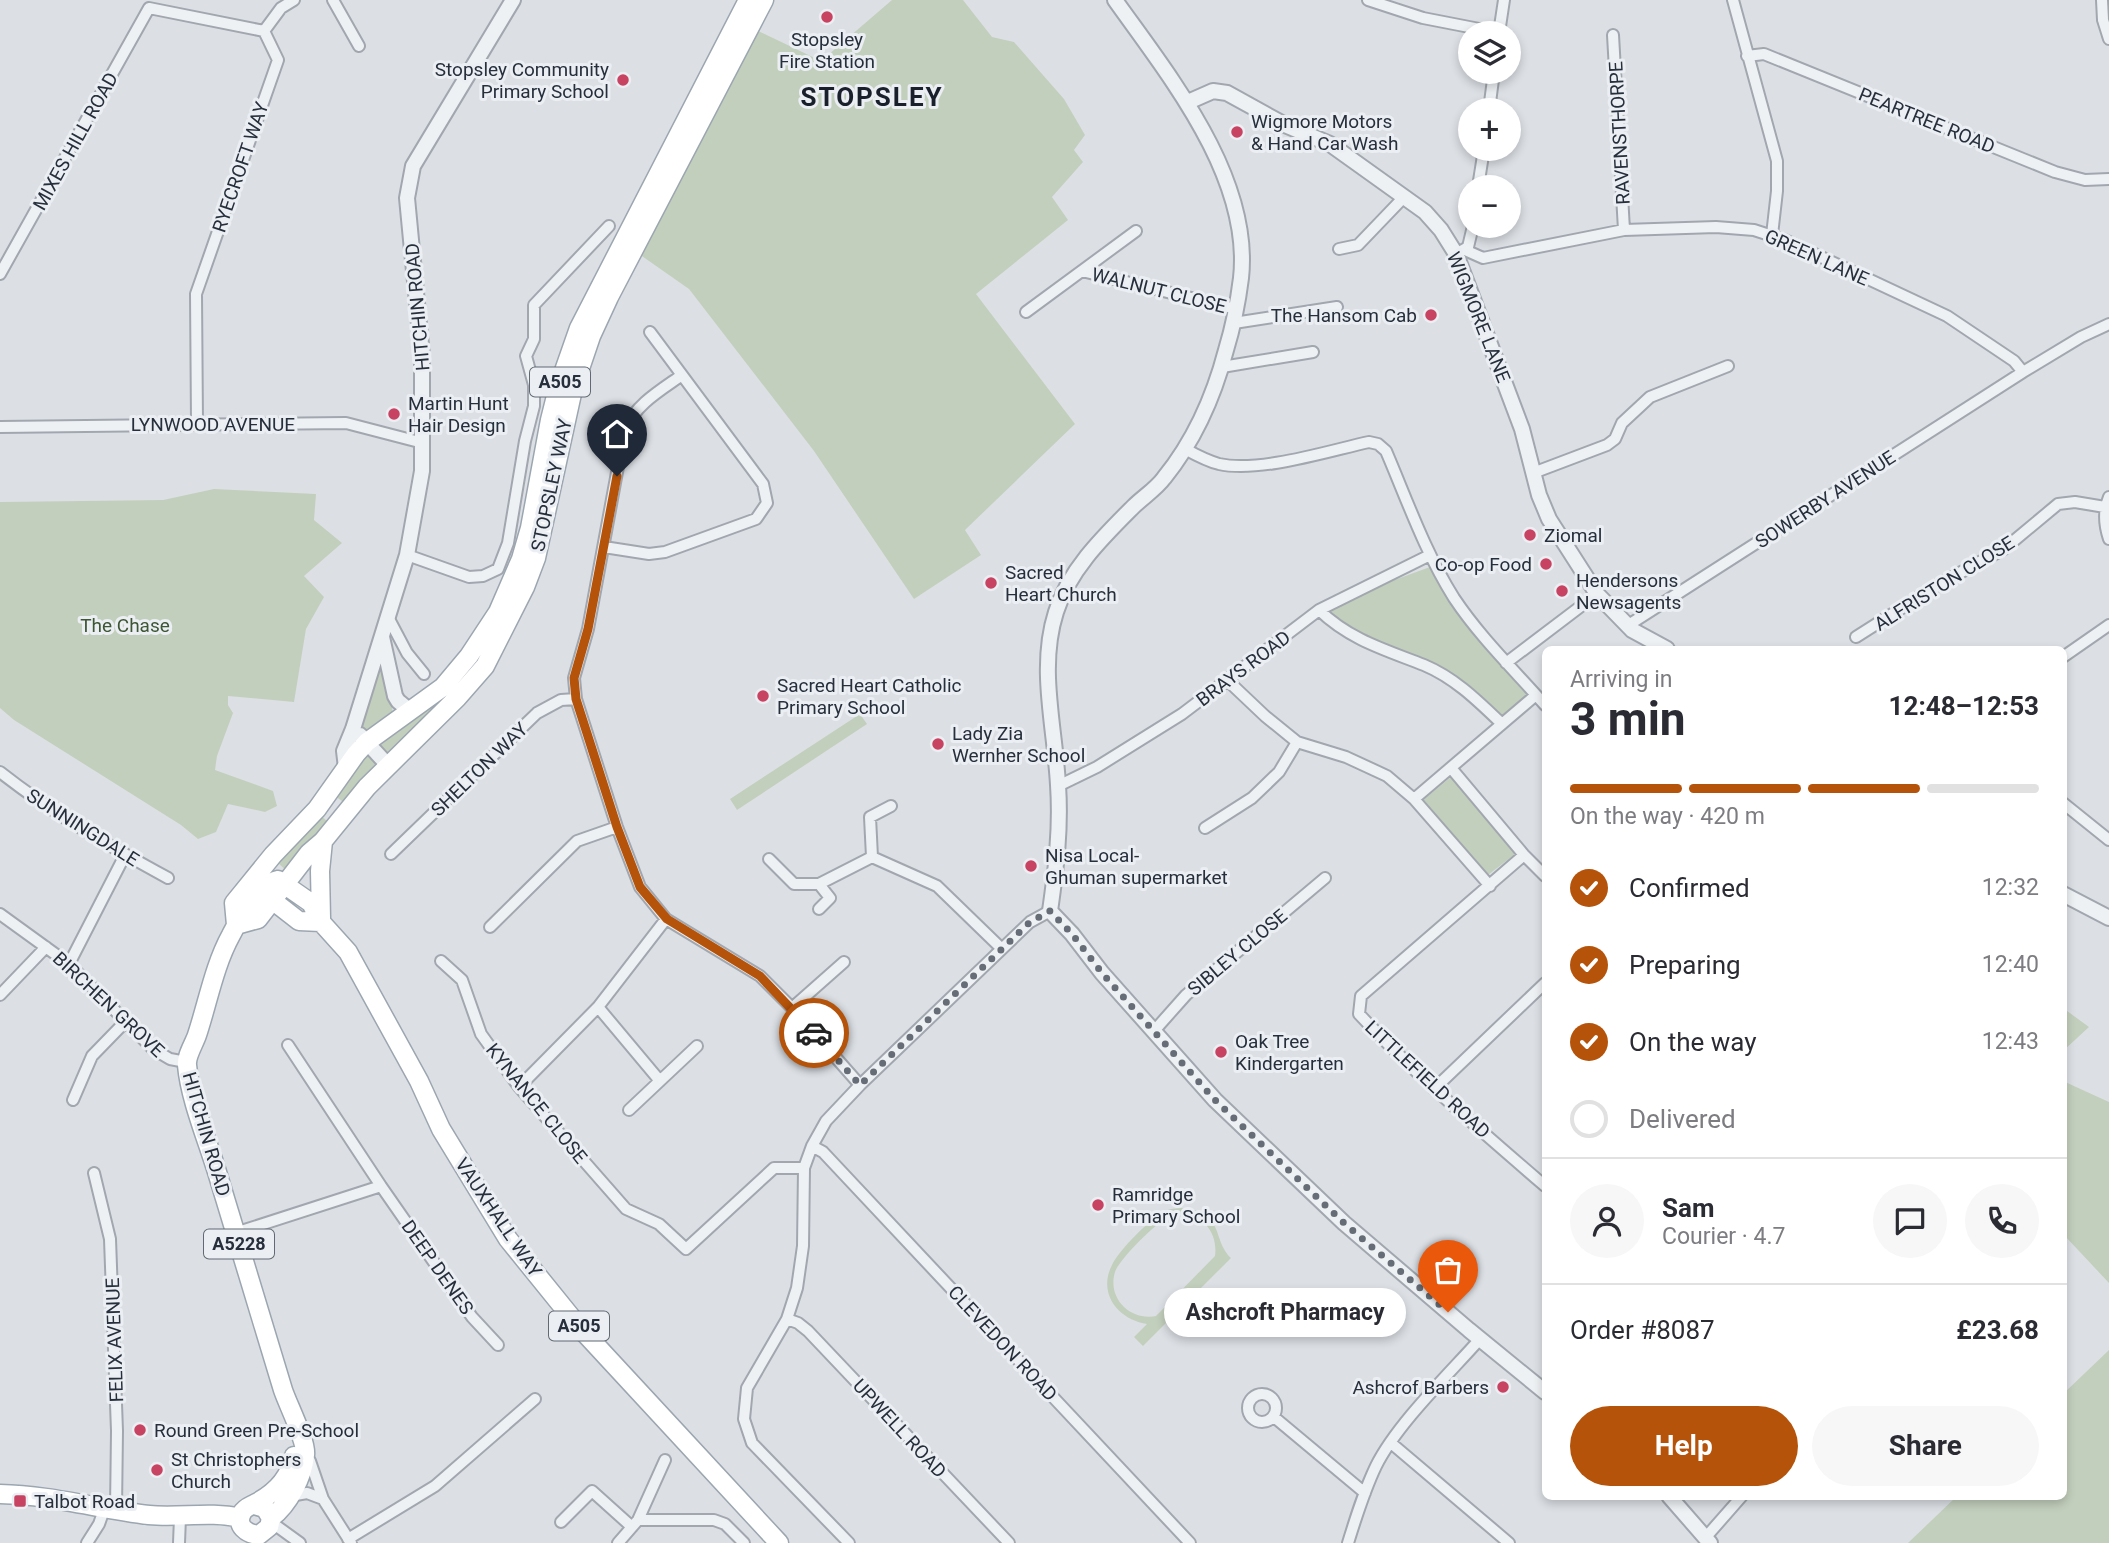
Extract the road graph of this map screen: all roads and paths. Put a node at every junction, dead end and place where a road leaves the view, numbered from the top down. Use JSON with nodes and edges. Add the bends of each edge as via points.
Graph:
{"nodes":[{"id":1,"x":294,"y":0,"type":"edge"},
{"id":2,"x":333,"y":0,"type":"edge"},
{"id":3,"x":513,"y":0,"type":"edge"},
{"id":4,"x":748,"y":0,"type":"edge"},
{"id":5,"x":764,"y":0,"type":"edge"},
{"id":6,"x":1115,"y":0,"type":"edge"},
{"id":7,"x":1368,"y":0,"type":"edge"},
{"id":8,"x":1504,"y":0,"type":"edge"},
{"id":9,"x":1733,"y":0,"type":"edge"},
{"id":10,"x":2102,"y":0,"type":"edge"},
{"id":11,"x":1501,"y":21,"type":"edge"},
{"id":12,"x":1458,"y":25,"type":"edge"},
{"id":13,"x":264,"y":31,"type":"junction"},
{"id":14,"x":1613,"y":35,"type":"dead end"},
{"id":15,"x":2109,"y":39,"type":"edge"},
{"id":16,"x":359,"y":46,"type":"dead end"},
{"id":17,"x":1747,"y":55,"type":"junction"},
{"id":18,"x":1188,"y":102,"type":"junction"},
{"id":19,"x":2109,"y":179,"type":"edge"},
{"id":20,"x":1405,"y":196,"type":"junction"},
{"id":21,"x":609,"y":226,"type":"dead end"},
{"id":22,"x":1624,"y":230,"type":"junction"},
{"id":23,"x":1136,"y":231,"type":"dead end"},
{"id":24,"x":1772,"y":235,"type":"junction"},
{"id":25,"x":1471,"y":238,"type":"edge"},
{"id":26,"x":1339,"y":249,"type":"dead end"},
{"id":27,"x":1460,"y":252,"type":"junction"},
{"id":28,"x":1082,"y":271,"type":"junction"},
{"id":29,"x":0,"y":274,"type":"edge"},
{"id":30,"x":1337,"y":307,"type":"dead end"},
{"id":31,"x":1026,"y":312,"type":"dead end"},
{"id":32,"x":1235,"y":316,"type":"junction"},
{"id":33,"x":2109,"y":324,"type":"edge"},
{"id":34,"x":650,"y":332,"type":"dead end"},
{"id":35,"x":1313,"y":352,"type":"dead end"},
{"id":36,"x":1728,"y":366,"type":"dead end"},
{"id":37,"x":1222,"y":367,"type":"junction"},
{"id":38,"x":2023,"y":372,"type":"junction"},
{"id":39,"x":682,"y":375,"type":"junction"},
{"id":40,"x":197,"y":423,"type":"junction"},
{"id":41,"x":0,"y":427,"type":"edge"},
{"id":42,"x":422,"y":443,"type":"junction"},
{"id":43,"x":1185,"y":449,"type":"junction"},
{"id":44,"x":1533,"y":473,"type":"junction"},
{"id":45,"x":2107,"y":502,"type":"edge"},
{"id":46,"x":2109,"y":539,"type":"edge"},
{"id":47,"x":604,"y":547,"type":"junction"},
{"id":48,"x":407,"y":555,"type":"junction"},
{"id":49,"x":1430,"y":555,"type":"junction"},
{"id":50,"x":1597,"y":594,"type":"junction"},
{"id":51,"x":1319,"y":610,"type":"junction"},
{"id":52,"x":388,"y":617,"type":"junction"},
{"id":53,"x":2109,"y":625,"type":"edge"},
{"id":54,"x":1627,"y":626,"type":"junction"},
{"id":55,"x":382,"y":637,"type":"junction"},
{"id":56,"x":1856,"y":637,"type":"dead end"},
{"id":57,"x":1662,"y":646,"type":"edge"},
{"id":58,"x":2067,"y":654,"type":"edge"},
{"id":59,"x":1506,"y":663,"type":"junction"},
{"id":60,"x":424,"y":674,"type":"dead end"},
{"id":61,"x":1227,"y":680,"type":"junction"},
{"id":62,"x":1536,"y":695,"type":"junction"},
{"id":63,"x":576,"y":699,"type":"junction"},
{"id":64,"x":1542,"y":702,"type":"edge"},
{"id":65,"x":410,"y":711,"type":"junction"},
{"id":66,"x":1502,"y":724,"type":"junction"},
{"id":67,"x":353,"y":729,"type":"junction"},
{"id":68,"x":1297,"y":741,"type":"junction"},
{"id":69,"x":367,"y":742,"type":"junction"},
{"id":70,"x":346,"y":768,"type":"junction"},
{"id":71,"x":1451,"y":768,"type":"junction"},
{"id":72,"x":386,"y":769,"type":"junction"},
{"id":73,"x":0,"y":772,"type":"edge"},
{"id":74,"x":1058,"y":786,"type":"junction"},
{"id":75,"x":1414,"y":799,"type":"junction"},
{"id":76,"x":891,"y":806,"type":"dead end"},
{"id":77,"x":2067,"y":806,"type":"edge"},
{"id":78,"x":617,"y":827,"type":"junction"},
{"id":79,"x":1205,"y":828,"type":"dead end"},
{"id":80,"x":2109,"y":840,"type":"edge"},
{"id":81,"x":323,"y":841,"type":"junction"},
{"id":82,"x":391,"y":854,"type":"dead end"},
{"id":83,"x":125,"y":855,"type":"junction"},
{"id":84,"x":1524,"y":855,"type":"junction"},
{"id":85,"x":872,"y":857,"type":"junction"},
{"id":86,"x":769,"y":859,"type":"dead end"},
{"id":87,"x":264,"y":866,"type":"junction"},
{"id":88,"x":1542,"y":873,"type":"edge"},
{"id":89,"x":1325,"y":877,"type":"dead end"},
{"id":90,"x":168,"y":878,"type":"dead end"},
{"id":91,"x":285,"y":884,"type":"junction"},
{"id":92,"x":819,"y":884,"type":"junction"},
{"id":93,"x":1490,"y":886,"type":"junction"},
{"id":94,"x":267,"y":895,"type":"junction"},
{"id":95,"x":2067,"y":896,"type":"edge"},
{"id":96,"x":819,"y":909,"type":"dead end"},
{"id":97,"x":1050,"y":911,"type":"junction"},
{"id":98,"x":0,"y":914,"type":"edge"},
{"id":99,"x":2109,"y":918,"type":"edge"},
{"id":100,"x":667,"y":919,"type":"junction"},
{"id":101,"x":321,"y":922,"type":"junction"},
{"id":102,"x":236,"y":925,"type":"junction"},
{"id":103,"x":491,"y":927,"type":"dead end"},
{"id":104,"x":47,"y":947,"type":"junction"},
{"id":105,"x":1002,"y":949,"type":"junction"},
{"id":106,"x":441,"y":961,"type":"dead end"},
{"id":107,"x":844,"y":962,"type":"dead end"},
{"id":108,"x":69,"y":964,"type":"junction"},
{"id":109,"x":1542,"y":986,"type":"edge"},
{"id":110,"x":0,"y":995,"type":"edge"},
{"id":111,"x":598,"y":1007,"type":"junction"},
{"id":112,"x":792,"y":1008,"type":"junction"},
{"id":113,"x":126,"y":1021,"type":"junction"},
{"id":114,"x":1154,"y":1031,"type":"junction"},
{"id":115,"x":288,"y":1045,"type":"dead end"},
{"id":116,"x":697,"y":1046,"type":"dead end"},
{"id":117,"x":186,"y":1062,"type":"junction"},
{"id":118,"x":660,"y":1082,"type":"junction"},
{"id":119,"x":860,"y":1085,"type":"junction"},
{"id":120,"x":519,"y":1087,"type":"junction"},
{"id":121,"x":1434,"y":1089,"type":"junction"},
{"id":122,"x":73,"y":1100,"type":"dead end"},
{"id":123,"x":629,"y":1110,"type":"dead end"},
{"id":124,"x":812,"y":1146,"type":"junction"},
{"id":125,"x":804,"y":1168,"type":"junction"},
{"id":126,"x":94,"y":1173,"type":"dead end"},
{"id":127,"x":1542,"y":1183,"type":"edge"},
{"id":128,"x":381,"y":1186,"type":"junction"},
{"id":129,"x":235,"y":1233,"type":"junction"},
{"id":130,"x":787,"y":1319,"type":"junction"},
{"id":131,"x":1480,"y":1339,"type":"junction"},
{"id":132,"x":498,"y":1345,"type":"dead end"},
{"id":133,"x":1542,"y":1390,"type":"edge"},
{"id":134,"x":535,"y":1399,"type":"dead end"},
{"id":135,"x":1274,"y":1417,"type":"dead end"},
{"id":136,"x":295,"y":1425,"type":"junction"},
{"id":137,"x":1391,"y":1443,"type":"junction"},
{"id":138,"x":306,"y":1455,"type":"junction"},
{"id":139,"x":665,"y":1460,"type":"dead end"},
{"id":140,"x":1364,"y":1493,"type":"junction"},
{"id":141,"x":0,"y":1494,"type":"edge"},
{"id":142,"x":290,"y":1496,"type":"junction"},
{"id":143,"x":323,"y":1499,"type":"junction"},
{"id":144,"x":1673,"y":1500,"type":"edge"},
{"id":145,"x":1739,"y":1500,"type":"edge"},
{"id":146,"x":254,"y":1505,"type":"junction"},
{"id":147,"x":110,"y":1508,"type":"junction"},
{"id":148,"x":180,"y":1517,"type":"junction"},
{"id":149,"x":240,"y":1518,"type":"junction"},
{"id":150,"x":271,"y":1520,"type":"junction"},
{"id":151,"x":561,"y":1522,"type":"dead end"},
{"id":152,"x":635,"y":1524,"type":"junction"},
{"id":153,"x":250,"y":1539,"type":"edge"},
{"id":154,"x":345,"y":1539,"type":"edge"},
{"id":155,"x":1708,"y":1540,"type":"edge"},
{"id":156,"x":87,"y":1543,"type":"edge"},
{"id":157,"x":179,"y":1543,"type":"edge"},
{"id":158,"x":300,"y":1543,"type":"edge"},
{"id":159,"x":618,"y":1543,"type":"edge"},
{"id":160,"x":744,"y":1543,"type":"edge"},
{"id":161,"x":779,"y":1543,"type":"edge"},
{"id":162,"x":849,"y":1543,"type":"edge"},
{"id":163,"x":1009,"y":1543,"type":"edge"},
{"id":164,"x":1190,"y":1543,"type":"edge"},
{"id":165,"x":1348,"y":1543,"type":"edge"},
{"id":166,"x":1508,"y":1543,"type":"edge"}],
"edges":[{"from":1,"to":13,"type":"street","via":[[281,8]]},
{"from":2,"to":16,"type":"street"},
{"from":3,"to":42,"type":"street","name":"HITCHIN ROAD","via":[[413,166],[407,198],[422,355]]},
{"from":4,"to":65,"type":"main road","name":"STOPSLEY WAY","number":"A505","via":[[579,328],[552,410],[524,549],[498,612],[456,673]]},
{"from":5,"to":72,"type":"main road","name":"STOPSLEY WAY","number":"A505","via":[[592,336],[566,414],[536,558],[514,610],[485,666]]},
{"from":6,"to":18,"type":"street"},
{"from":7,"to":12,"type":"street"},
{"from":8,"to":11,"type":"street"},
{"from":9,"to":17,"type":"street"},
{"from":10,"to":15,"type":"street"},
{"from":13,"to":29,"type":"street","name":"MIXES HILL ROAD","via":[[149,8]]},
{"from":13,"to":40,"type":"street","name":"RYECROFT WAY","via":[[278,60],[196,294]]},
{"from":14,"to":22,"type":"street","name":"RAVENSTHORPE"},
{"from":17,"to":19,"type":"street","name":"PEARTREE ROAD","via":[[1764,54],[2055,172],[2085,180]]},
{"from":17,"to":24,"type":"street","via":[[1777,161]]},
{"from":18,"to":20,"type":"street","name":"WIGMORE LANE","via":[[1213,91],[1227,93],[1330,144]]},
{"from":18,"to":32,"type":"street","via":[[1222,171],[1236,214],[1241,263]]},
{"from":20,"to":26,"type":"street","via":[[1358,246]]},
{"from":20,"to":27,"type":"street","name":"WIGMORE LANE"},
{"from":21,"to":48,"type":"street","name":"STOPSLEY WAY","via":[[534,305],[534,339],[526,356],[534,406],[508,543],[498,569],[469,577]]},
{"from":22,"to":24,"type":"street","name":"GREEN LANE","via":[[1726,227]]},
{"from":22,"to":27,"type":"street","name":"GREEN LANE","via":[[1492,257]]},
{"from":23,"to":28,"type":"street","name":"WALNUT CLOSE"},
{"from":24,"to":38,"type":"street","name":"GREEN LANE","via":[[1947,316],[2014,360]]},
{"from":25,"to":27,"type":"street"},
{"from":27,"to":44,"type":"street","name":"WIGMORE LANE"},
{"from":28,"to":31,"type":"street","name":"WALNUT CLOSE"},
{"from":28,"to":32,"type":"street","name":"WALNUT CLOSE"},
{"from":30,"to":32,"type":"street"},
{"from":32,"to":37,"type":"street"},
{"from":33,"to":38,"type":"street","name":"SOWERBY AVENUE"},
{"from":34,"to":39,"type":"street"},
{"from":35,"to":37,"type":"street"},
{"from":36,"to":44,"type":"street","via":[[1650,397],[1622,423],[1607,445]]},
{"from":37,"to":43,"type":"street"},
{"from":38,"to":54,"type":"street","name":"SOWERBY AVENUE"},
{"from":39,"to":47,"type":"street","via":[[631,415]]},
{"from":39,"to":47,"type":"street","via":[[763,484],[767,503],[756,519],[665,552]]},
{"from":40,"to":41,"type":"street","name":"LYNWOOD AVENUE"},
{"from":40,"to":42,"type":"street","name":"LYNWOOD AVENUE","via":[[346,423]]},
{"from":42,"to":48,"type":"street","name":"HITCHIN ROAD","via":[[422,471]]},
{"from":43,"to":49,"type":"street","via":[[1204,459],[1237,466],[1378,444],[1386,451]]},
{"from":43,"to":74,"type":"street","via":[[1163,480],[1084,560],[1057,608],[1046,663]]},
{"from":44,"to":50,"type":"street","name":"WIGMORE LANE","via":[[1549,519]]},
{"from":45,"to":46,"type":"street"},
{"from":45,"to":56,"type":"street","name":"ALFRISTON CLOSE","via":[[2057,504],[2004,549]]},
{"from":47,"to":63,"type":"street","via":[[574,678]]},
{"from":48,"to":52,"type":"street","name":"HITCHIN ROAD"},
{"from":49,"to":51,"type":"street","name":"BRAYS ROAD"},
{"from":49,"to":59,"type":"street","via":[[1455,598]]},
{"from":50,"to":54,"type":"street","name":"WIGMORE LANE"},
{"from":50,"to":59,"type":"street"},
{"from":51,"to":61,"type":"street","name":"BRAYS ROAD"},
{"from":51,"to":66,"type":"street","via":[[1362,642],[1426,666],[1466,689]]},
{"from":52,"to":55,"type":"street","name":"HITCHIN ROAD"},
{"from":52,"to":60,"type":"street"},
{"from":53,"to":58,"type":"street"},
{"from":54,"to":57,"type":"street","name":"WIGMORE LANE"},
{"from":55,"to":65,"type":"street","name":"HITCHIN ROAD","via":[[395,696]]},
{"from":55,"to":67,"type":"street","name":"HITCHIN ROAD"},
{"from":59,"to":62,"type":"street"},
{"from":61,"to":68,"type":"street"},
{"from":61,"to":74,"type":"street","name":"BRAYS ROAD","via":[[1182,715]]},
{"from":62,"to":64,"type":"street"},
{"from":62,"to":66,"type":"street"},
{"from":63,"to":78,"type":"street"},
{"from":63,"to":82,"type":"street","name":"SHELTON WAY","via":[[561,700],[537,713]]},
{"from":65,"to":69,"type":"main road","name":"STOPSLEY WAY","number":"A505"},
{"from":66,"to":71,"type":"street"},
{"from":67,"to":69,"type":"street"},
{"from":67,"to":70,"type":"street","name":"HITCHIN ROAD","via":[[344,751]]},
{"from":68,"to":75,"type":"street","via":[[1387,776]]},
{"from":68,"to":79,"type":"street","via":[[1279,772],[1252,798]]},
{"from":69,"to":70,"type":"main road","name":"STOPSLEY WAY","number":"A505"},
{"from":69,"to":72,"type":"street"},
{"from":70,"to":87,"type":"main road","name":"STOPSLEY WAY","number":"A505","via":[[317,809]]},
{"from":71,"to":75,"type":"street"},
{"from":71,"to":84,"type":"street"},
{"from":72,"to":81,"type":"main road","name":"STOPSLEY WAY","number":"A505"},
{"from":73,"to":83,"type":"street","name":"SUNNINGDALE"},
{"from":74,"to":97,"type":"street","via":[[1059,845]]},
{"from":75,"to":93,"type":"street"},
{"from":76,"to":85,"type":"street","via":[[870,817]]},
{"from":77,"to":80,"type":"street"},
{"from":78,"to":100,"type":"street","via":[[640,887]]},
{"from":78,"to":103,"type":"street","via":[[577,841]]},
{"from":81,"to":91,"type":"main road","name":"STOPSLEY WAY","number":"A505"},
{"from":81,"to":101,"type":"main road"},
{"from":83,"to":90,"type":"street","name":"SUNNINGDALE"},
{"from":83,"to":108,"type":"street"},
{"from":84,"to":88,"type":"street"},
{"from":84,"to":93,"type":"street","name":"LITTLEFIELD ROAD"},
{"from":85,"to":92,"type":"street"},
{"from":85,"to":105,"type":"street","via":[[937,886]]},
{"from":86,"to":92,"type":"street","via":[[794,884]]},
{"from":87,"to":94,"type":"main road","via":[[261,883]]},
{"from":87,"to":102,"type":"main road","name":"HITCHIN ROAD","via":[[234,903]]},
{"from":89,"to":114,"type":"street","name":"SIBLEY CLOSE","via":[[1186,995]]},
{"from":91,"to":94,"type":"main road"},
{"from":91,"to":101,"type":"main road","name":"VAUXHALL WAY","via":[[312,903]]},
{"from":92,"to":96,"type":"street","via":[[830,898]]},
{"from":93,"to":121,"type":"street","name":"LITTLEFIELD ROAD","via":[[1361,996],[1359,1014]]},
{"from":94,"to":101,"type":"main road","via":[[299,920]]},
{"from":94,"to":102,"type":"main road","via":[[258,919]]},
{"from":95,"to":99,"type":"street"},
{"from":97,"to":105,"type":"street","via":[[1030,922]]},
{"from":97,"to":114,"type":"street"},
{"from":98,"to":104,"type":"street","name":"BIRCHEN GROVE"},
{"from":100,"to":111,"type":"street"},
{"from":100,"to":112,"type":"street","via":[[760,976]]},
{"from":101,"to":161,"type":"main road","name":"VAUXHALL WAY","number":"A505","via":[[361,973],[441,1129],[508,1239],[580,1328]]},
{"from":102,"to":117,"type":"main road","name":"HITCHIN ROAD","via":[[225,944]]},
{"from":104,"to":108,"type":"street","name":"BIRCHEN GROVE"},
{"from":104,"to":110,"type":"street"},
{"from":105,"to":119,"type":"street"},
{"from":106,"to":120,"type":"street","name":"KYNANCE CLOSE","via":[[462,980],[481,1034]]},
{"from":107,"to":112,"type":"street"},
{"from":108,"to":113,"type":"street","name":"BIRCHEN GROVE"},
{"from":109,"to":121,"type":"street"},
{"from":111,"to":118,"type":"street"},
{"from":111,"to":120,"type":"street"},
{"from":112,"to":119,"type":"street"},
{"from":113,"to":117,"type":"street","name":"BIRCHEN GROVE","via":[[161,1055]]},
{"from":113,"to":122,"type":"street","via":[[92,1056]]},
{"from":114,"to":131,"type":"street","via":[[1215,1100],[1344,1223]]},
{"from":115,"to":128,"type":"street","name":"DEEP DENES"},
{"from":116,"to":118,"type":"street"},
{"from":117,"to":129,"type":"main road","name":"HITCHIN ROAD","number":"A5228"},
{"from":118,"to":123,"type":"street"},
{"from":119,"to":124,"type":"street","via":[[826,1121]]},
{"from":120,"to":125,"type":"street","name":"KYNANCE CLOSE","via":[[626,1209],[659,1224],[686,1249],[774,1168]]},
{"from":121,"to":127,"type":"street","name":"LITTLEFIELD ROAD"},
{"from":124,"to":125,"type":"street"},
{"from":124,"to":164,"type":"street","name":"CLEVEDON ROAD","via":[[823,1152]]},
{"from":125,"to":130,"type":"street","via":[[802,1267]]},
{"from":126,"to":147,"type":"street","name":"FELIX AVENUE","via":[[110,1239],[117,1431]]},
{"from":128,"to":129,"type":"street"},
{"from":128,"to":132,"type":"street","name":"DEEP DENES","via":[[472,1317]]},
{"from":129,"to":136,"type":"main road","name":"HITCHIN ROAD","number":"A5228"},
{"from":130,"to":162,"type":"street","via":[[747,1388],[744,1419],[752,1443]]},
{"from":130,"to":163,"type":"street","name":"UPWELL ROAD","via":[[808,1331]]},
{"from":131,"to":133,"type":"street"},
{"from":131,"to":137,"type":"street"},
{"from":134,"to":154,"type":"street","via":[[435,1486]]},
{"from":135,"to":140,"type":"street"},
{"from":136,"to":138,"type":"main road","name":"HITCHIN ROAD","number":"A5228"},
{"from":136,"to":146,"type":"main road","name":"HITCHIN ROAD","number":"A5228","via":[[295,1449],[287,1476]]},
{"from":137,"to":140,"type":"street"},
{"from":137,"to":166,"type":"street"},
{"from":138,"to":142,"type":"main road"},
{"from":138,"to":143,"type":"street"},
{"from":139,"to":152,"type":"street"},
{"from":140,"to":165,"type":"street"},
{"from":141,"to":147,"type":"main road","via":[[30,1494]]},
{"from":142,"to":143,"type":"street","via":[[307,1493]]},
{"from":142,"to":150,"type":"main road"},
{"from":143,"to":154,"type":"street"},
{"from":144,"to":155,"type":"street"},
{"from":145,"to":155,"type":"street"},
{"from":146,"to":149,"type":"main road"},
{"from":146,"to":150,"type":"main road","via":[[265,1508]]},
{"from":147,"to":148,"type":"main road"},
{"from":147,"to":156,"type":"street"},
{"from":148,"to":149,"type":"main road"},
{"from":148,"to":157,"type":"street"},
{"from":149,"to":153,"type":"main road"},
{"from":150,"to":153,"type":"main road","via":[[264,1533]]},
{"from":150,"to":158,"type":"street"},
{"from":151,"to":152,"type":"street","via":[[592,1491]]},
{"from":152,"to":159,"type":"street"},
{"from":152,"to":160,"type":"street","via":[[714,1520],[725,1524]]}]}
